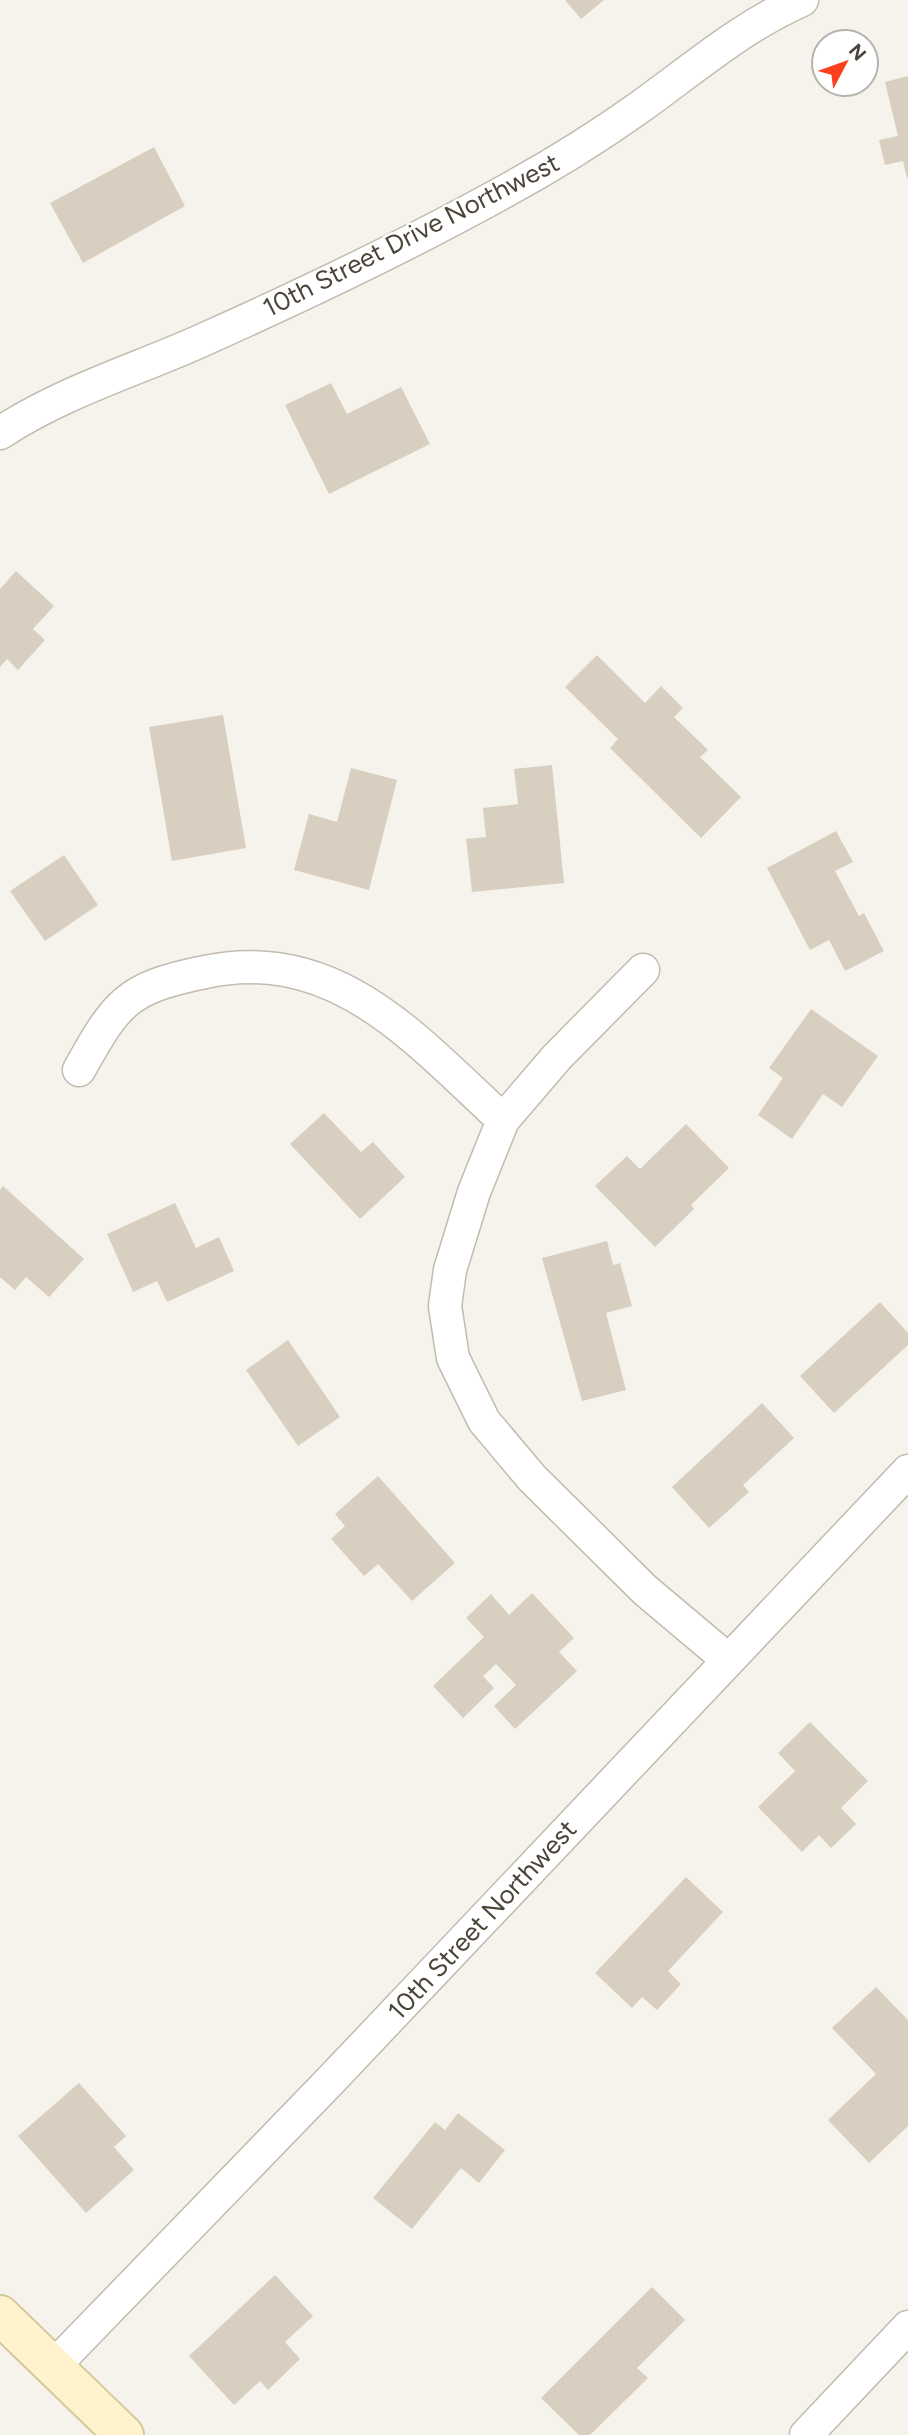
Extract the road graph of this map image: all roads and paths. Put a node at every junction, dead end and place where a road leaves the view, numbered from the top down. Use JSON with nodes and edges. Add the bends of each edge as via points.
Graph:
{"nodes":[{"id":1,"x":802,"y":0,"type":"edge"},
{"id":2,"x":0,"y":433,"type":"edge"},
{"id":3,"x":643,"y":970,"type":"dead end"},
{"id":4,"x":79,"y":1070,"type":"dead end"},
{"id":5,"x":503,"y":1120,"type":"junction"},
{"id":6,"x":908,"y":1471,"type":"edge"},
{"id":7,"x":727,"y":1659,"type":"junction"},
{"id":8,"x":0,"y":2315,"type":"edge"},
{"id":9,"x":908,"y":2327,"type":"edge"},
{"id":10,"x":53,"y":2367,"type":"junction"},
{"id":11,"x":124,"y":2435,"type":"edge"},
{"id":12,"x":806,"y":2435,"type":"edge"}],
"edges":[{"from":1,"to":2,"type":"street","name":"10th Street Drive Northwest","via":[[725,41],[640,107],[500,194],[353,270],[36,410]]},
{"from":3,"to":5,"type":"street","via":[[557,1057]]},
{"from":4,"to":5,"type":"street","via":[[108,1018],[133,994],[152,984],[234,966],[285,970],[328,982],[367,1001],[401,1025]]},
{"from":5,"to":7,"type":"street","via":[[450,1270],[445,1306],[453,1358],[484,1421],[532,1478],[645,1590]]},
{"from":6,"to":7,"type":"street","name":"10th Street Northwest"},
{"from":7,"to":10,"type":"street","name":"10th Street Northwest"},
{"from":8,"to":10,"type":"main road"},
{"from":9,"to":12,"type":"street"},
{"from":10,"to":11,"type":"main road"}]}
